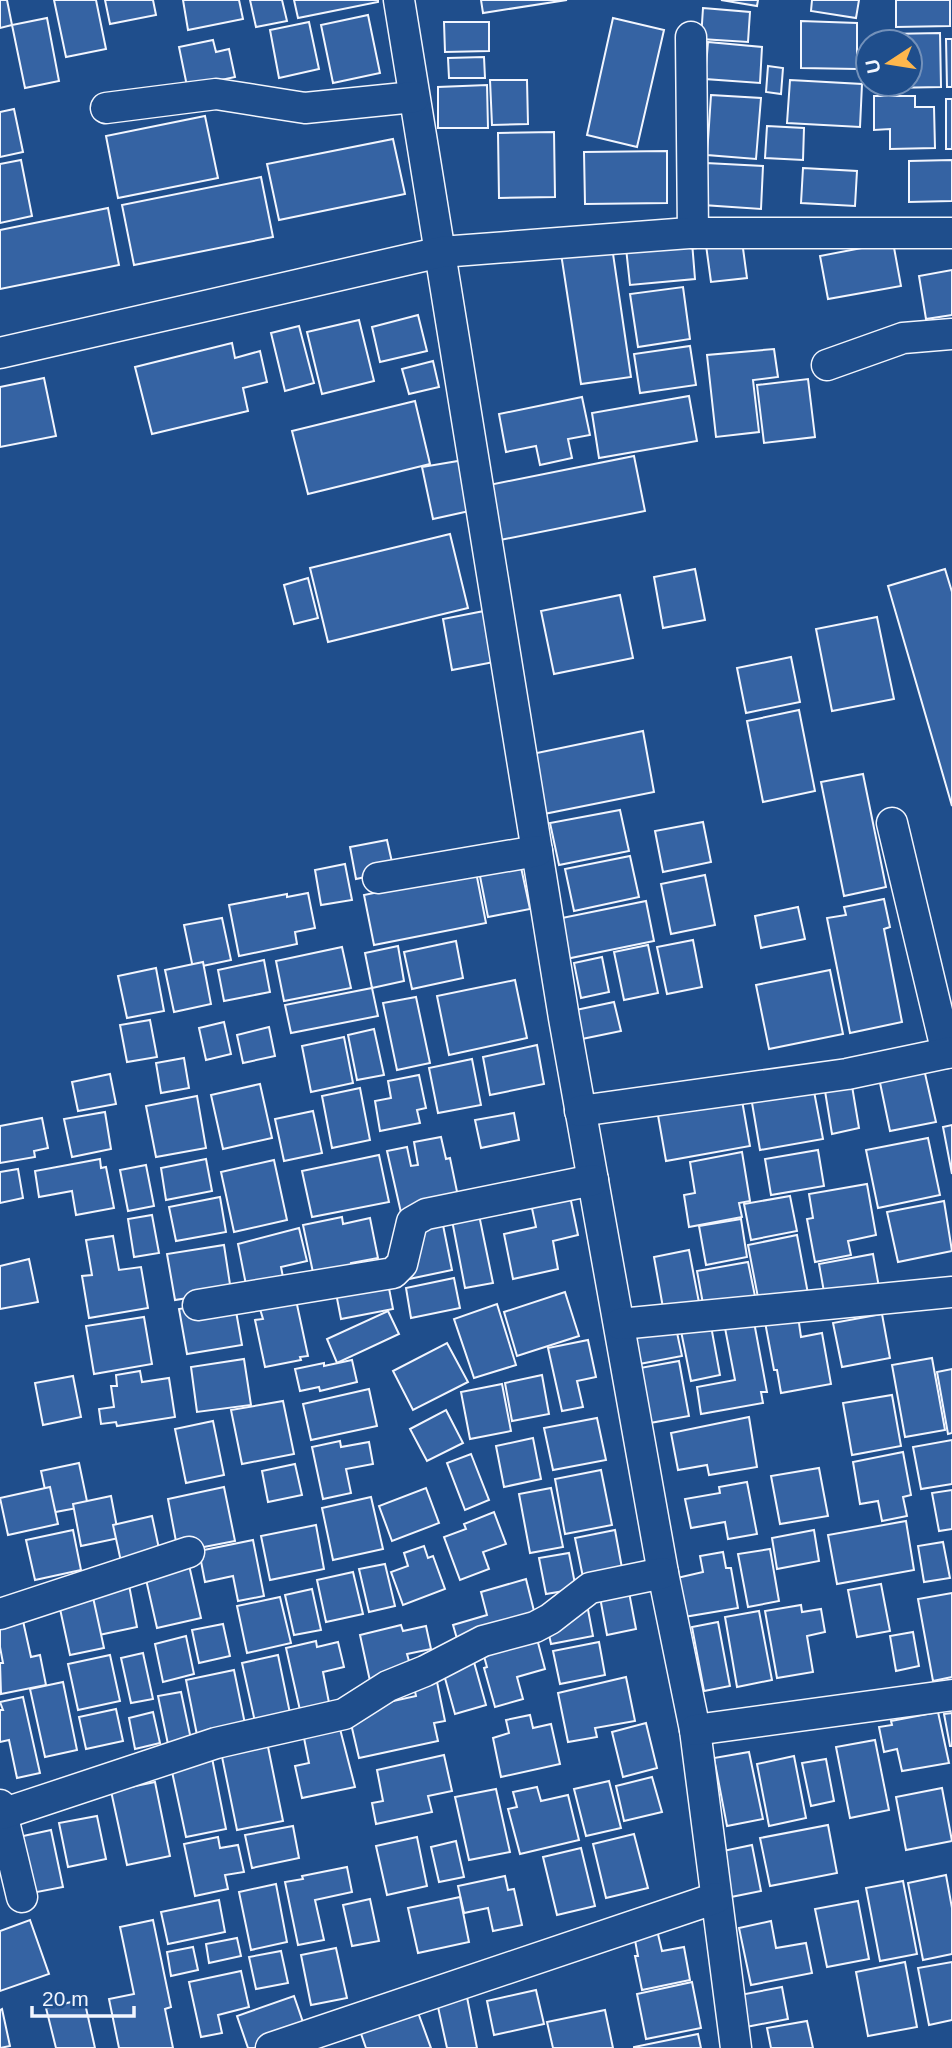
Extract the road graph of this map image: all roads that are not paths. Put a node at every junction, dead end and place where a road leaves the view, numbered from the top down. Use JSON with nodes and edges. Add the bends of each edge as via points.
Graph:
{"nodes":[{"id":1,"x":399,"y":0,"type":"edge"},
{"id":2,"x":691,"y":37,"type":"dead end"},
{"id":3,"x":414,"y":97,"type":"junction"},
{"id":4,"x":106,"y":108,"type":"dead end"},
{"id":5,"x":693,"y":233,"type":"junction"},
{"id":6,"x":952,"y":233,"type":"edge"},
{"id":7,"x":441,"y":252,"type":"junction"},
{"id":8,"x":952,"y":334,"type":"edge"},
{"id":9,"x":0,"y":353,"type":"edge"},
{"id":10,"x":827,"y":365,"type":"dead end"},
{"id":11,"x":892,"y":823,"type":"dead end"},
{"id":12,"x":537,"y":850,"type":"junction"},
{"id":13,"x":378,"y":878,"type":"dead end"},
{"id":14,"x":950,"y":1053,"type":"edge"},
{"id":15,"x":580,"y":1111,"type":"junction"},
{"id":16,"x":593,"y":1180,"type":"junction"},
{"id":17,"x":952,"y":1292,"type":"edge"},
{"id":18,"x":198,"y":1305,"type":"dead end"},
{"id":19,"x":620,"y":1324,"type":"junction"},
{"id":20,"x":189,"y":1552,"type":"dead end"},
{"id":21,"x":663,"y":1573,"type":"junction"},
{"id":22,"x":0,"y":1614,"type":"edge"},
{"id":23,"x":952,"y":1695,"type":"edge"},
{"id":24,"x":695,"y":1730,"type":"junction"},
{"id":25,"x":1,"y":1809,"type":"edge"},
{"id":26,"x":22,"y":1898,"type":"dead end"},
{"id":27,"x":716,"y":1898,"type":"junction"},
{"id":28,"x":271,"y":2048,"type":"edge"},
{"id":29,"x":736,"y":2048,"type":"edge"}],
"edges":[{"from":1,"to":3,"type":"street"},
{"from":2,"to":5,"type":"street"},
{"from":3,"to":4,"type":"street","via":[[305,108],[216,94]]},
{"from":3,"to":7,"type":"street"},
{"from":5,"to":6,"type":"street"},
{"from":5,"to":7,"type":"street"},
{"from":7,"to":9,"type":"street"},
{"from":7,"to":12,"type":"street"},
{"from":8,"to":10,"type":"street","via":[[903,338]]},
{"from":11,"to":14,"type":"street"},
{"from":12,"to":13,"type":"street"},
{"from":12,"to":15,"type":"street"},
{"from":14,"to":15,"type":"street","via":[[847,1074]]},
{"from":15,"to":16,"type":"street"},
{"from":16,"to":18,"type":"street","via":[[426,1214],[412,1222],[402,1264],[393,1273]]},
{"from":16,"to":19,"type":"street"},
{"from":17,"to":19,"type":"street"},
{"from":19,"to":21,"type":"street"},
{"from":20,"to":22,"type":"street"},
{"from":21,"to":24,"type":"street"},
{"from":21,"to":25,"type":"street","via":[[590,1588],[535,1627],[483,1641],[388,1686],[344,1714],[216,1743]]},
{"from":23,"to":24,"type":"street"},
{"from":24,"to":27,"type":"street"},
{"from":25,"to":26,"type":"street"},
{"from":27,"to":28,"type":"street"},
{"from":27,"to":29,"type":"street"}]}
